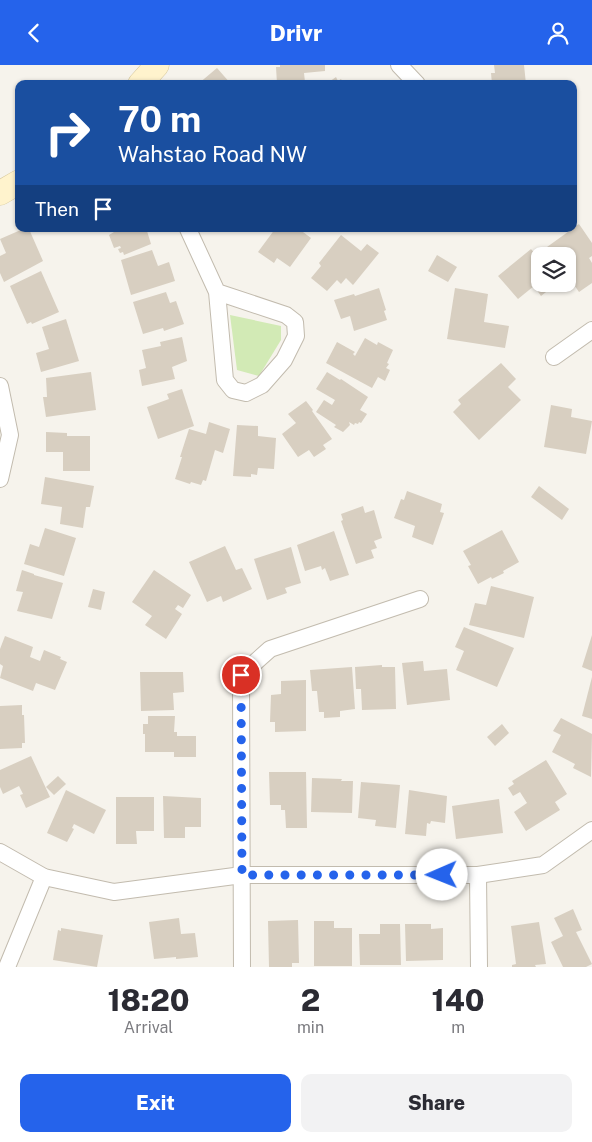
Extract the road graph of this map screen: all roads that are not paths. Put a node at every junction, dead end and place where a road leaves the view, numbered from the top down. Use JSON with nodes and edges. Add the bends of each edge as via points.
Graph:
{"nodes":[{"id":1,"x":157,"y":65,"type":"edge"},
{"id":2,"x":398,"y":65,"type":"edge"},
{"id":3,"x":144,"y":80,"type":"edge"},
{"id":4,"x":413,"y":80,"type":"edge"},
{"id":5,"x":15,"y":184,"type":"edge"},
{"id":6,"x":0,"y":193,"type":"edge"},
{"id":7,"x":189,"y":232,"type":"edge"},
{"id":8,"x":217,"y":291,"type":"junction"},
{"id":9,"x":592,"y":330,"type":"edge"},
{"id":10,"x":554,"y":357,"type":"dead end"},
{"id":11,"x":0,"y":386,"type":"edge"},
{"id":12,"x":0,"y":479,"type":"edge"},
{"id":13,"x":420,"y":599,"type":"dead end"},
{"id":14,"x":592,"y":830,"type":"edge"},
{"id":15,"x":0,"y":852,"type":"edge"},
{"id":16,"x":242,"y":875,"type":"junction"},
{"id":17,"x":478,"y":875,"type":"junction"},
{"id":18,"x":44,"y":877,"type":"junction"},
{"id":19,"x":7,"y":967,"type":"edge"},
{"id":20,"x":242,"y":967,"type":"edge"},
{"id":21,"x":479,"y":967,"type":"edge"}],
"edges":[{"from":1,"to":3,"type":"street"},
{"from":2,"to":4,"type":"street"},
{"from":5,"to":6,"type":"street"},
{"from":7,"to":8,"type":"street"},
{"from":8,"to":8,"type":"street","via":[[286,315],[295,322],[296,336],[284,360],[262,385],[246,393],[233,390],[225,380]]},
{"from":9,"to":10,"type":"street"},
{"from":11,"to":12,"type":"street","via":[[10,435]]},
{"from":13,"to":16,"type":"street","via":[[270,649],[241,675]]},
{"from":14,"to":17,"type":"street","via":[[542,865]]},
{"from":15,"to":18,"type":"street"},
{"from":16,"to":17,"type":"street"},
{"from":16,"to":18,"type":"street","via":[[114,892]]},
{"from":16,"to":20,"type":"street"},
{"from":17,"to":21,"type":"street"},
{"from":18,"to":19,"type":"street"}]}
